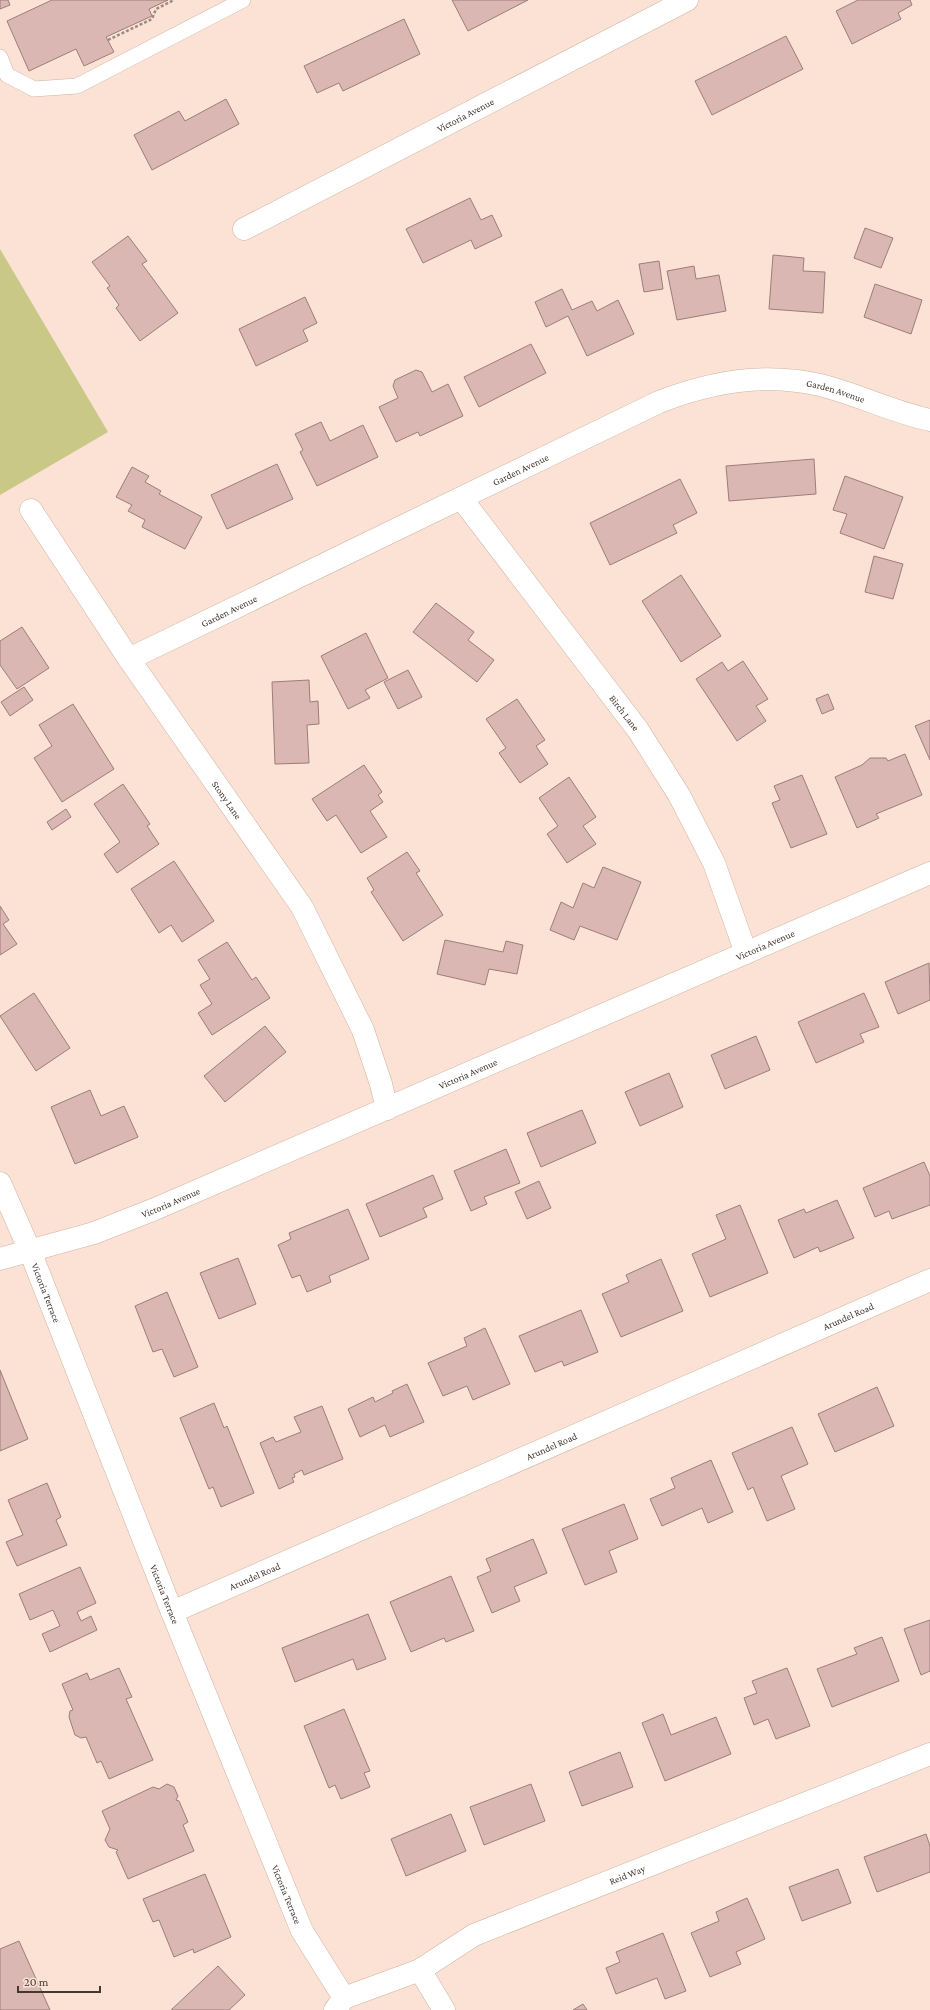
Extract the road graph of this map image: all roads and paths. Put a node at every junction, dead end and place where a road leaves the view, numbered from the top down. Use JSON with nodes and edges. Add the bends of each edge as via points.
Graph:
{"nodes":[{"id":1,"x":174,"y":0,"type":"edge"},
{"id":2,"x":243,"y":0,"type":"edge"},
{"id":3,"x":687,"y":0,"type":"edge"},
{"id":4,"x":108,"y":40,"type":"dead end"},
{"id":5,"x":0,"y":57,"type":"edge"},
{"id":6,"x":244,"y":229,"type":"dead end"},
{"id":7,"x":930,"y":420,"type":"edge"},
{"id":8,"x":461,"y":498,"type":"junction"},
{"id":9,"x":31,"y":510,"type":"dead end"},
{"id":10,"x":129,"y":659,"type":"junction"},
{"id":11,"x":930,"y":873,"type":"edge"},
{"id":12,"x":746,"y":953,"type":"junction"},
{"id":13,"x":387,"y":1109,"type":"junction"},
{"id":14,"x":0,"y":1183,"type":"edge"},
{"id":15,"x":30,"y":1251,"type":"junction"},
{"id":16,"x":0,"y":1259,"type":"edge"},
{"id":17,"x":930,"y":1280,"type":"edge"},
{"id":18,"x":172,"y":1612,"type":"junction"},
{"id":19,"x":930,"y":1754,"type":"edge"},
{"id":20,"x":420,"y":1970,"type":"junction"},
{"id":21,"x":339,"y":2004,"type":"edge"},
{"id":22,"x":444,"y":2010,"type":"edge"}],
"edges":[{"from":1,"to":4,"type":"path","via":[[156,9],[152,19]]},
{"from":2,"to":5,"type":"lane","via":[[77,86],[34,89],[7,75]]},
{"from":3,"to":6,"type":"street","name":"Victoria Avenue"},
{"from":7,"to":8,"type":"street","name":"Garden Avenue","via":[[820,385],[776,379],[732,381],[689,390],[659,402]]},
{"from":8,"to":10,"type":"street","name":"Garden Avenue"},
{"from":8,"to":12,"type":"street","name":"Birch Lane","via":[[638,730],[679,795],[714,863]]},
{"from":9,"to":10,"type":"street","name":"Stony Lane"},
{"from":10,"to":13,"type":"street","name":"Stony Lane","via":[[302,907],[363,1030]]},
{"from":11,"to":12,"type":"street","name":"Victoria Avenue"},
{"from":12,"to":13,"type":"street","name":"Victoria Avenue"},
{"from":13,"to":15,"type":"street","name":"Victoria Avenue","via":[[155,1209],[94,1233]]},
{"from":14,"to":15,"type":"street","name":"Victoria Terrace"},
{"from":15,"to":16,"type":"street","name":"Victoria Avenue"},
{"from":15,"to":18,"type":"street","name":"Victoria Terrace"},
{"from":17,"to":18,"type":"street","name":"Arundel Road"},
{"from":18,"to":21,"type":"street","name":"Victoria Terrace","via":[[302,1931]]},
{"from":19,"to":20,"type":"street","name":"Reid Way","via":[[474,1935]]},
{"from":20,"to":21,"type":"street","name":"Reid Way"},
{"from":20,"to":22,"type":"street"}]}
